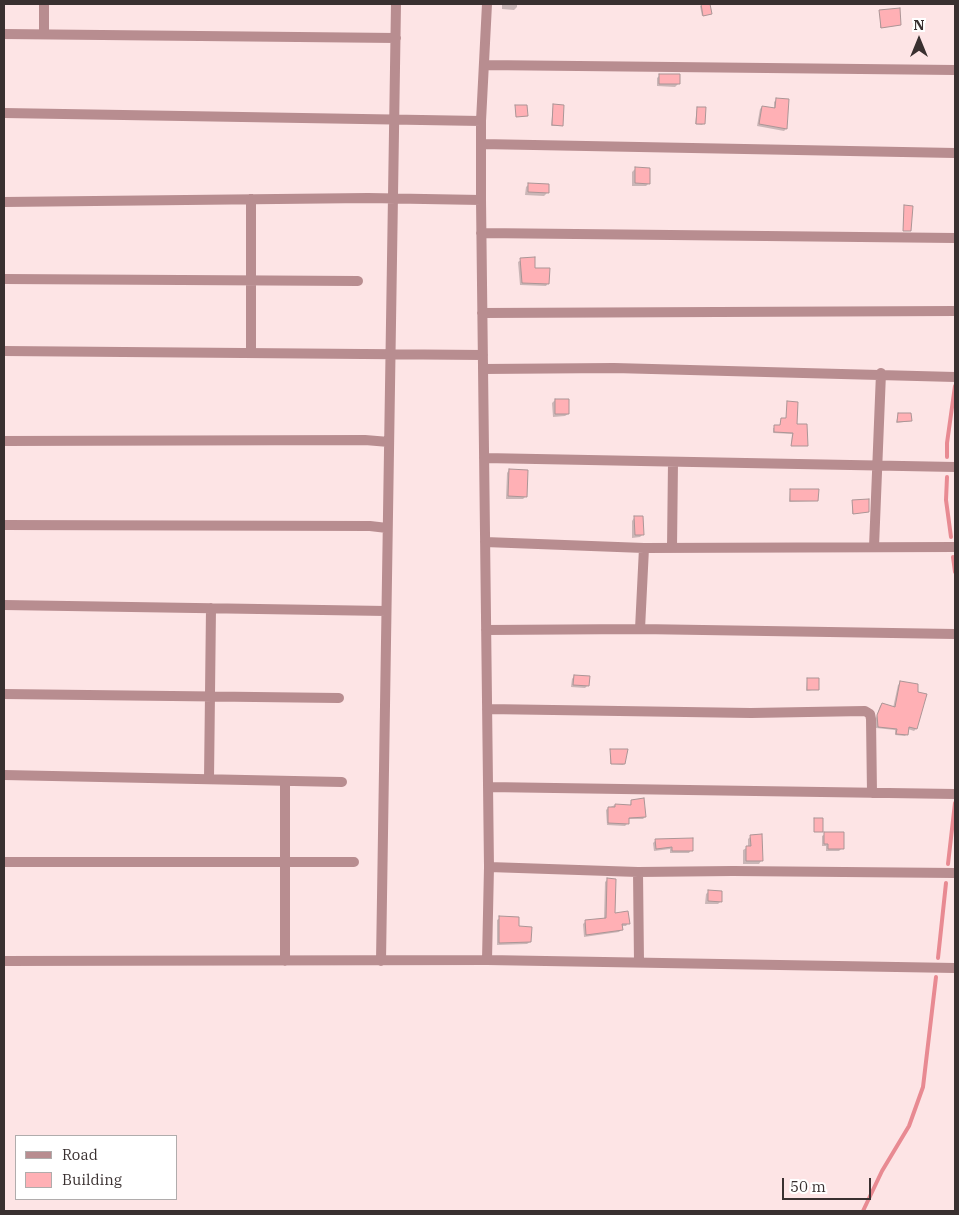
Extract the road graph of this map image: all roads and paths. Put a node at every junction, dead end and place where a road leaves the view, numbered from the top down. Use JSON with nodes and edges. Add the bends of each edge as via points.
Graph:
{"nodes":[{"id":1,"x":44,"y":4,"type":"edge"},
{"id":2,"x":396,"y":4,"type":"edge"},
{"id":3,"x":486,"y":4,"type":"edge"},
{"id":4,"x":4,"y":34,"type":"edge"},
{"id":5,"x":44,"y":34,"type":"junction"},
{"id":6,"x":396,"y":38,"type":"junction"},
{"id":7,"x":484,"y":65,"type":"junction"},
{"id":8,"x":955,"y":70,"type":"edge"},
{"id":9,"x":4,"y":114,"type":"edge"},
{"id":10,"x":394,"y":120,"type":"junction"},
{"id":11,"x":481,"y":121,"type":"junction"},
{"id":12,"x":481,"y":144,"type":"junction"},
{"id":13,"x":955,"y":153,"type":"edge"},
{"id":14,"x":252,"y":198,"type":"junction"},
{"id":15,"x":392,"y":198,"type":"junction"},
{"id":16,"x":481,"y":200,"type":"junction"},
{"id":17,"x":4,"y":202,"type":"edge"},
{"id":18,"x":481,"y":233,"type":"junction"},
{"id":19,"x":955,"y":238,"type":"edge"},
{"id":20,"x":4,"y":279,"type":"edge"},
{"id":21,"x":252,"y":281,"type":"junction"},
{"id":22,"x":358,"y":281,"type":"dead end"},
{"id":23,"x":955,"y":311,"type":"edge"},
{"id":24,"x":482,"y":313,"type":"junction"},
{"id":25,"x":4,"y":351,"type":"edge"},
{"id":26,"x":252,"y":353,"type":"junction"},
{"id":27,"x":390,"y":354,"type":"junction"},
{"id":28,"x":483,"y":355,"type":"junction"},
{"id":29,"x":483,"y":369,"type":"junction"},
{"id":30,"x":881,"y":373,"type":"junction"},
{"id":31,"x":955,"y":377,"type":"edge"},
{"id":32,"x":4,"y":441,"type":"edge"},
{"id":33,"x":389,"y":442,"type":"junction"},
{"id":34,"x":484,"y":458,"type":"junction"},
{"id":35,"x":673,"y":462,"type":"junction"},
{"id":36,"x":876,"y":466,"type":"junction"},
{"id":37,"x":955,"y":467,"type":"edge"},
{"id":38,"x":4,"y":525,"type":"edge"},
{"id":39,"x":388,"y":528,"type":"junction"},
{"id":40,"x":485,"y":542,"type":"junction"},
{"id":41,"x":874,"y":547,"type":"junction"},
{"id":42,"x":955,"y":547,"type":"edge"},
{"id":43,"x":644,"y":548,"type":"junction"},
{"id":44,"x":672,"y":548,"type":"junction"},
{"id":45,"x":4,"y":605,"type":"edge"},
{"id":46,"x":211,"y":608,"type":"junction"},
{"id":47,"x":386,"y":611,"type":"junction"},
{"id":48,"x":640,"y":629,"type":"junction"},
{"id":49,"x":486,"y":630,"type":"junction"},
{"id":50,"x":955,"y":634,"type":"edge"},
{"id":51,"x":4,"y":694,"type":"edge"},
{"id":52,"x":210,"y":697,"type":"junction"},
{"id":53,"x":339,"y":698,"type":"dead end"},
{"id":54,"x":487,"y":709,"type":"junction"},
{"id":55,"x":4,"y":775,"type":"edge"},
{"id":56,"x":209,"y":779,"type":"junction"},
{"id":57,"x":285,"y":781,"type":"junction"},
{"id":58,"x":342,"y":782,"type":"dead end"},
{"id":59,"x":488,"y":787,"type":"junction"},
{"id":60,"x":872,"y":793,"type":"junction"},
{"id":61,"x":955,"y":794,"type":"edge"},
{"id":62,"x":4,"y":862,"type":"edge"},
{"id":63,"x":285,"y":862,"type":"junction"},
{"id":64,"x":354,"y":862,"type":"dead end"},
{"id":65,"x":489,"y":867,"type":"junction"},
{"id":66,"x":638,"y":872,"type":"junction"},
{"id":67,"x":955,"y":874,"type":"edge"},
{"id":68,"x":488,"y":960,"type":"junction"},
{"id":69,"x":4,"y":961,"type":"edge"},
{"id":70,"x":285,"y":961,"type":"junction"},
{"id":71,"x":381,"y":961,"type":"junction"},
{"id":72,"x":638,"y":962,"type":"junction"},
{"id":73,"x":955,"y":968,"type":"edge"}],
"edges":[{"from":1,"to":5,"type":"street"},
{"from":2,"to":6,"type":"street"},
{"from":3,"to":7,"type":"street"},
{"from":4,"to":5,"type":"street"},
{"from":5,"to":6,"type":"street"},
{"from":6,"to":10,"type":"street"},
{"from":7,"to":8,"type":"street"},
{"from":7,"to":11,"type":"street"},
{"from":9,"to":10,"type":"street"},
{"from":10,"to":11,"type":"street"},
{"from":10,"to":15,"type":"street"},
{"from":11,"to":12,"type":"street"},
{"from":12,"to":13,"type":"street"},
{"from":12,"to":16,"type":"street"},
{"from":14,"to":15,"type":"street"},
{"from":14,"to":17,"type":"street"},
{"from":14,"to":21,"type":"street"},
{"from":15,"to":16,"type":"street"},
{"from":15,"to":27,"type":"street"},
{"from":16,"to":18,"type":"street"},
{"from":18,"to":19,"type":"street"},
{"from":18,"to":24,"type":"street"},
{"from":20,"to":21,"type":"street"},
{"from":21,"to":22,"type":"street"},
{"from":21,"to":26,"type":"street"},
{"from":23,"to":24,"type":"street"},
{"from":24,"to":28,"type":"street"},
{"from":25,"to":26,"type":"street"},
{"from":26,"to":27,"type":"street"},
{"from":27,"to":28,"type":"street"},
{"from":27,"to":33,"type":"street"},
{"from":28,"to":29,"type":"street"},
{"from":29,"to":30,"type":"street"},
{"from":29,"to":34,"type":"street"},
{"from":30,"to":31,"type":"street"},
{"from":30,"to":36,"type":"street"},
{"from":32,"to":33,"type":"street"},
{"from":33,"to":39,"type":"street"},
{"from":34,"to":35,"type":"street"},
{"from":34,"to":40,"type":"street"},
{"from":35,"to":36,"type":"street"},
{"from":35,"to":44,"type":"street"},
{"from":36,"to":37,"type":"street"},
{"from":36,"to":41,"type":"street"},
{"from":38,"to":39,"type":"street"},
{"from":39,"to":47,"type":"street"},
{"from":40,"to":43,"type":"street"},
{"from":40,"to":49,"type":"street"},
{"from":41,"to":42,"type":"street"},
{"from":41,"to":44,"type":"street"},
{"from":43,"to":44,"type":"street"},
{"from":43,"to":48,"type":"street"},
{"from":45,"to":46,"type":"street"},
{"from":46,"to":47,"type":"street"},
{"from":46,"to":52,"type":"street"},
{"from":47,"to":71,"type":"street"},
{"from":48,"to":49,"type":"street"},
{"from":48,"to":50,"type":"street"},
{"from":49,"to":54,"type":"street"},
{"from":51,"to":52,"type":"street"},
{"from":52,"to":53,"type":"street"},
{"from":52,"to":56,"type":"street"},
{"from":54,"to":59,"type":"street"},
{"from":54,"to":60,"type":"street","via":[[751,713],[865,711],[871,719]]},
{"from":55,"to":56,"type":"street"},
{"from":56,"to":57,"type":"street"},
{"from":57,"to":58,"type":"street"},
{"from":57,"to":63,"type":"street"},
{"from":59,"to":60,"type":"street"},
{"from":59,"to":65,"type":"street"},
{"from":60,"to":61,"type":"street"},
{"from":62,"to":63,"type":"street"},
{"from":63,"to":64,"type":"street"},
{"from":63,"to":70,"type":"street"},
{"from":65,"to":66,"type":"street"},
{"from":65,"to":68,"type":"street"},
{"from":66,"to":67,"type":"street"},
{"from":66,"to":72,"type":"street"},
{"from":68,"to":71,"type":"street"},
{"from":68,"to":72,"type":"street"},
{"from":69,"to":70,"type":"street"},
{"from":70,"to":71,"type":"street"},
{"from":72,"to":73,"type":"street"}]}
